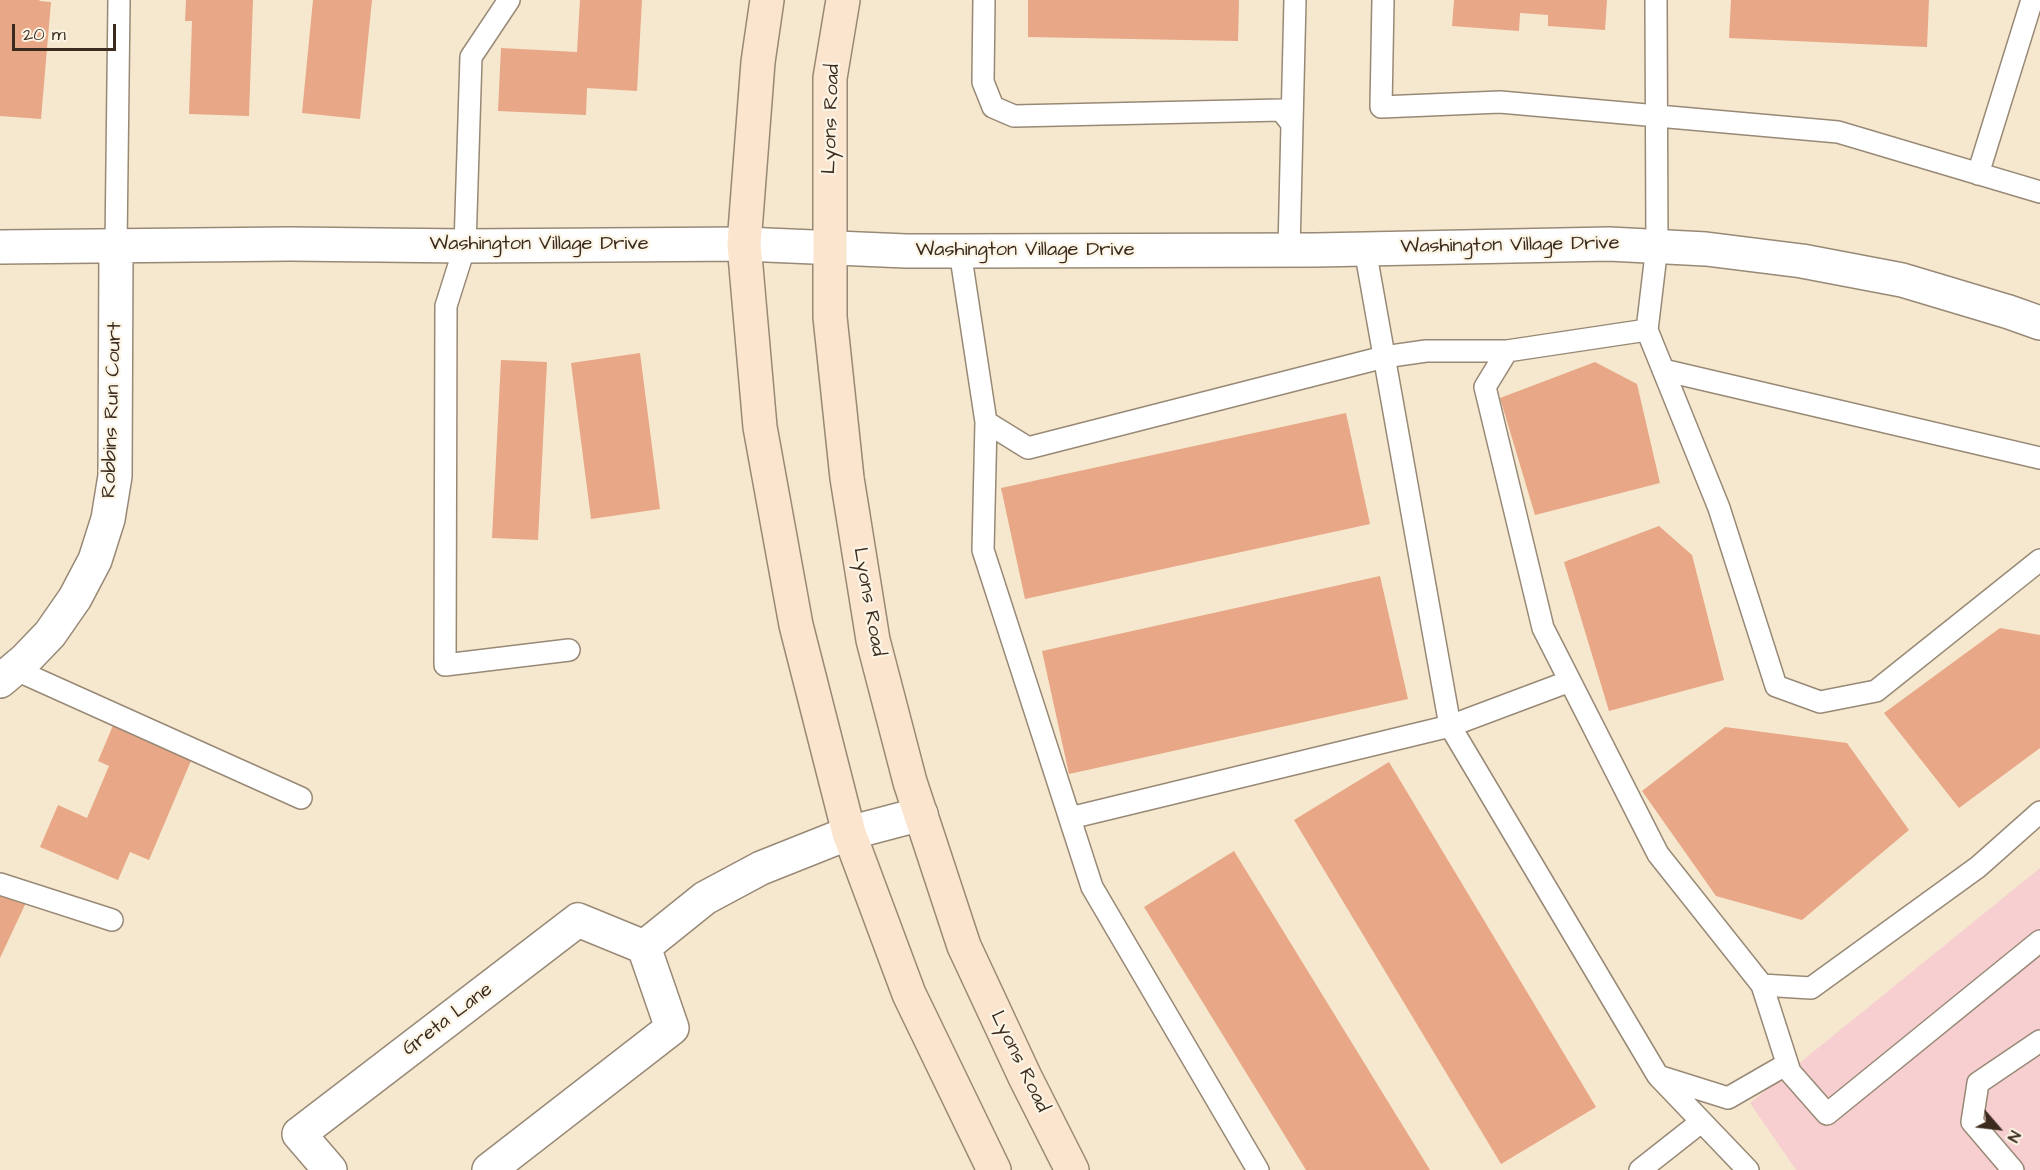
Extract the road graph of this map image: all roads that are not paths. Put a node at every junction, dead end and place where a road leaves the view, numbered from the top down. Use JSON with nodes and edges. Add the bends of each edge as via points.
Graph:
{"nodes":[{"id":1,"x":119,"y":0,"type":"edge"},
{"id":2,"x":509,"y":0,"type":"edge"},
{"id":3,"x":767,"y":0,"type":"edge"},
{"id":4,"x":843,"y":0,"type":"edge"},
{"id":5,"x":984,"y":0,"type":"edge"},
{"id":6,"x":1295,"y":0,"type":"edge"},
{"id":7,"x":1383,"y":0,"type":"edge"},
{"id":8,"x":1656,"y":0,"type":"edge"},
{"id":9,"x":2032,"y":0,"type":"edge"},
{"id":10,"x":1657,"y":116,"type":"junction"},
{"id":11,"x":1292,"y":124,"type":"junction"},
{"id":12,"x":1978,"y":174,"type":"junction"},
{"id":13,"x":2040,"y":192,"type":"edge"},
{"id":14,"x":744,"y":244,"type":"junction"},
{"id":15,"x":116,"y":246,"type":"junction"},
{"id":16,"x":465,"y":246,"type":"junction"},
{"id":17,"x":1657,"y":246,"type":"junction"},
{"id":18,"x":0,"y":247,"type":"edge"},
{"id":19,"x":829,"y":248,"type":"junction"},
{"id":20,"x":1365,"y":249,"type":"junction"},
{"id":21,"x":1289,"y":250,"type":"junction"},
{"id":22,"x":960,"y":251,"type":"junction"},
{"id":23,"x":2040,"y":323,"type":"edge"},
{"id":24,"x":1647,"y":330,"type":"junction"},
{"id":25,"x":1507,"y":351,"type":"junction"},
{"id":26,"x":1384,"y":357,"type":"junction"},
{"id":27,"x":1663,"y":370,"type":"junction"},
{"id":28,"x":986,"y":422,"type":"junction"},
{"id":29,"x":2040,"y":458,"type":"edge"},
{"id":30,"x":2040,"y":560,"type":"edge"},
{"id":31,"x":570,"y":650,"type":"dead end"},
{"id":32,"x":7,"y":675,"type":"edge"},
{"id":33,"x":1570,"y":681,"type":"junction"},
{"id":34,"x":1450,"y":726,"type":"junction"},
{"id":35,"x":301,"y":798,"type":"dead end"},
{"id":36,"x":2040,"y":812,"type":"edge"},
{"id":37,"x":921,"y":814,"type":"junction"},
{"id":38,"x":1070,"y":818,"type":"junction"},
{"id":39,"x":849,"y":833,"type":"junction"},
{"id":40,"x":0,"y":884,"type":"edge"},
{"id":41,"x":112,"y":920,"type":"dead end"},
{"id":42,"x":2040,"y":941,"type":"edge"},
{"id":43,"x":644,"y":947,"type":"junction"},
{"id":44,"x":1762,"y":985,"type":"junction"},
{"id":45,"x":2040,"y":1041,"type":"edge"},
{"id":46,"x":1787,"y":1064,"type":"junction"},
{"id":47,"x":1658,"y":1076,"type":"junction"},
{"id":48,"x":1701,"y":1122,"type":"junction"},
{"id":49,"x":330,"y":1170,"type":"edge"},
{"id":50,"x":489,"y":1170,"type":"edge"},
{"id":51,"x":994,"y":1170,"type":"edge"},
{"id":52,"x":1072,"y":1170,"type":"edge"},
{"id":53,"x":1258,"y":1170,"type":"edge"},
{"id":54,"x":1640,"y":1170,"type":"edge"},
{"id":55,"x":1748,"y":1170,"type":"edge"},
{"id":56,"x":2013,"y":1170,"type":"edge"}],
"edges":[{"from":1,"to":15,"type":"lane"},
{"from":2,"to":16,"type":"lane","via":[[471,57]]},
{"from":3,"to":14,"type":"main road","via":[[758,62]]},
{"from":4,"to":19,"type":"main road","name":"Lyons Road","via":[[830,78]]},
{"from":5,"to":11,"type":"lane","via":[[983,82],[993,107],[1014,116],[1281,110]]},
{"from":6,"to":11,"type":"lane"},
{"from":7,"to":10,"type":"lane","via":[[1381,107],[1500,102]]},
{"from":8,"to":10,"type":"lane"},
{"from":9,"to":12,"type":"lane"},
{"from":10,"to":12,"type":"lane","via":[[1838,132]]},
{"from":10,"to":17,"type":"lane"},
{"from":11,"to":21,"type":"lane"},
{"from":12,"to":13,"type":"lane"},
{"from":14,"to":16,"type":"street","name":"Washington Village Drive"},
{"from":14,"to":19,"type":"street","name":"Washington Village Drive"},
{"from":14,"to":39,"type":"main road","via":[[760,427],[795,625]]},
{"from":15,"to":16,"type":"street","name":"Washington Village Drive"},
{"from":15,"to":18,"type":"street","name":"Washington Village Drive"},
{"from":15,"to":32,"type":"street","name":"Robbins Run Court","via":[[115,476],[108,519],[95,560],[75,598],[50,634]]},
{"from":16,"to":31,"type":"lane","via":[[446,306],[445,665]]},
{"from":17,"to":20,"type":"street","name":"Washington Village Drive"},
{"from":17,"to":23,"type":"street","name":"Washington Village Drive","via":[[1802,261],[1902,280]]},
{"from":17,"to":24,"type":"lane"},
{"from":19,"to":22,"type":"street","name":"Washington Village Drive"},
{"from":19,"to":37,"type":"main road","name":"Lyons Road","via":[[830,317],[847,478],[865,593],[873,640]]},
{"from":20,"to":21,"type":"street","name":"Washington Village Drive"},
{"from":20,"to":26,"type":"lane"},
{"from":21,"to":22,"type":"street","name":"Washington Village Drive"},
{"from":22,"to":28,"type":"lane"},
{"from":24,"to":25,"type":"lane"},
{"from":24,"to":27,"type":"lane"},
{"from":25,"to":26,"type":"lane","via":[[1426,351]]},
{"from":25,"to":33,"type":"lane","via":[[1485,387],[1543,628]]},
{"from":26,"to":28,"type":"lane","via":[[1028,448]]},
{"from":26,"to":34,"type":"lane"},
{"from":27,"to":29,"type":"lane"},
{"from":27,"to":30,"type":"lane","via":[[1719,508],[1776,687],[1820,702],[1876,691]]},
{"from":28,"to":38,"type":"lane","via":[[983,550]]},
{"from":32,"to":35,"type":"lane"},
{"from":33,"to":34,"type":"lane"},
{"from":33,"to":44,"type":"lane","via":[[1658,854]]},
{"from":34,"to":38,"type":"lane"},
{"from":34,"to":47,"type":"lane"},
{"from":36,"to":44,"type":"lane","via":[[1977,867],[1811,988]]},
{"from":37,"to":39,"type":"street"},
{"from":37,"to":52,"type":"main road","name":"Lyons Road","via":[[964,946]]},
{"from":38,"to":53,"type":"lane","via":[[1092,887]]},
{"from":39,"to":43,"type":"street","via":[[761,868],[705,898]]},
{"from":39,"to":51,"type":"main road","via":[[909,994]]},
{"from":40,"to":41,"type":"lane"},
{"from":42,"to":46,"type":"lane","via":[[1827,1114]]},
{"from":43,"to":49,"type":"street","name":"Greta Lane","via":[[578,920],[299,1134]]},
{"from":43,"to":50,"type":"street","via":[[672,1028]]},
{"from":44,"to":46,"type":"lane"},
{"from":45,"to":56,"type":"lane","via":[[1978,1083],[1972,1122]]},
{"from":46,"to":47,"type":"lane","via":[[1728,1098]]},
{"from":47,"to":48,"type":"lane"},
{"from":48,"to":54,"type":"lane"},
{"from":48,"to":55,"type":"lane"}]}
